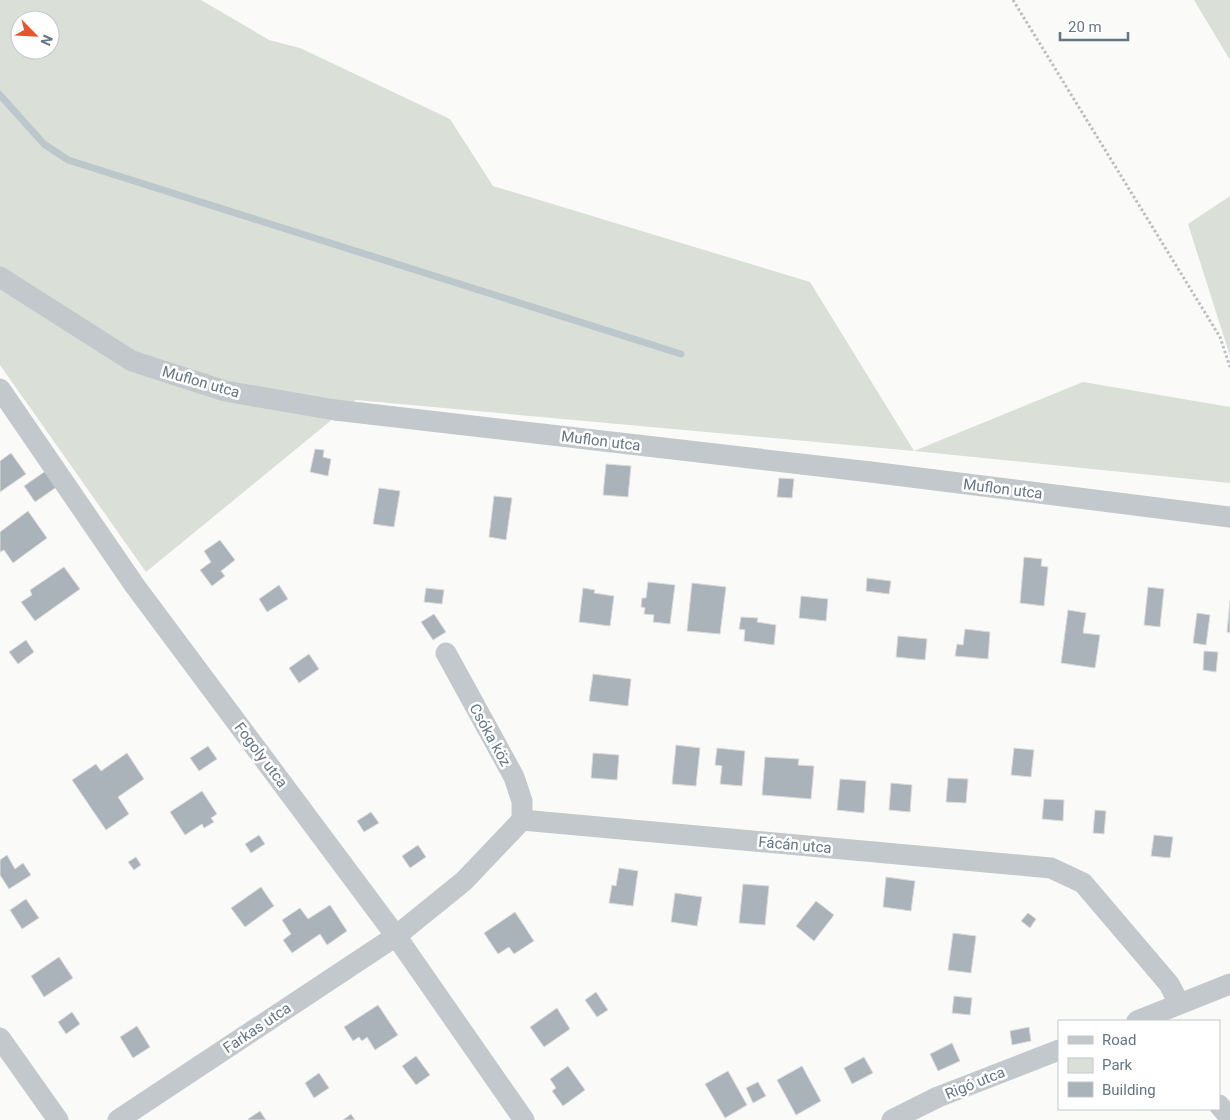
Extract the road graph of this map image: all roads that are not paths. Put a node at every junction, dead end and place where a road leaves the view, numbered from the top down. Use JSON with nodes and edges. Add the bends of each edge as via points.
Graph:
{"nodes":[{"id":1,"x":0,"y":277,"type":"edge"},
{"id":2,"x":0,"y":389,"type":"edge"},
{"id":3,"x":1230,"y":517,"type":"edge"},
{"id":4,"x":446,"y":653,"type":"dead end"},
{"id":5,"x":522,"y":820,"type":"junction"},
{"id":6,"x":396,"y":936,"type":"junction"},
{"id":7,"x":1230,"y":984,"type":"edge"},
{"id":8,"x":1179,"y":1003,"type":"junction"},
{"id":9,"x":1161,"y":1017,"type":"edge"},
{"id":10,"x":1143,"y":1020,"type":"edge"},
{"id":11,"x":0,"y":1038,"type":"edge"},
{"id":12,"x":1058,"y":1050,"type":"edge"},
{"id":13,"x":1220,"y":1106,"type":"edge"},
{"id":14,"x":1230,"y":1118,"type":"edge"},
{"id":15,"x":58,"y":1120,"type":"edge"},
{"id":16,"x":118,"y":1120,"type":"edge"},
{"id":17,"x":524,"y":1120,"type":"edge"},
{"id":18,"x":892,"y":1120,"type":"edge"}],
"edges":[{"from":1,"to":3,"type":"street","name":"Muflon utca","via":[[132,361],[225,391],[335,410]]},
{"from":2,"to":6,"type":"street","name":"Fogoly utca","via":[[135,586]]},
{"from":4,"to":5,"type":"street","name":"Csóka köz","via":[[514,778],[522,801]]},
{"from":5,"to":6,"type":"street","via":[[464,881]]},
{"from":5,"to":8,"type":"street","name":"Fácán utca","via":[[1051,868],[1083,883],[1169,984]]},
{"from":6,"to":16,"type":"street","name":"Farkas utca"},
{"from":6,"to":17,"type":"street","name":"Fogoly utca"},
{"from":7,"to":8,"type":"street"},
{"from":8,"to":9,"type":"street"},
{"from":9,"to":10,"type":"street"},
{"from":11,"to":15,"type":"street"},
{"from":12,"to":18,"type":"street","name":"Rigó utca","via":[[938,1097]]},
{"from":13,"to":14,"type":"street"}]}
